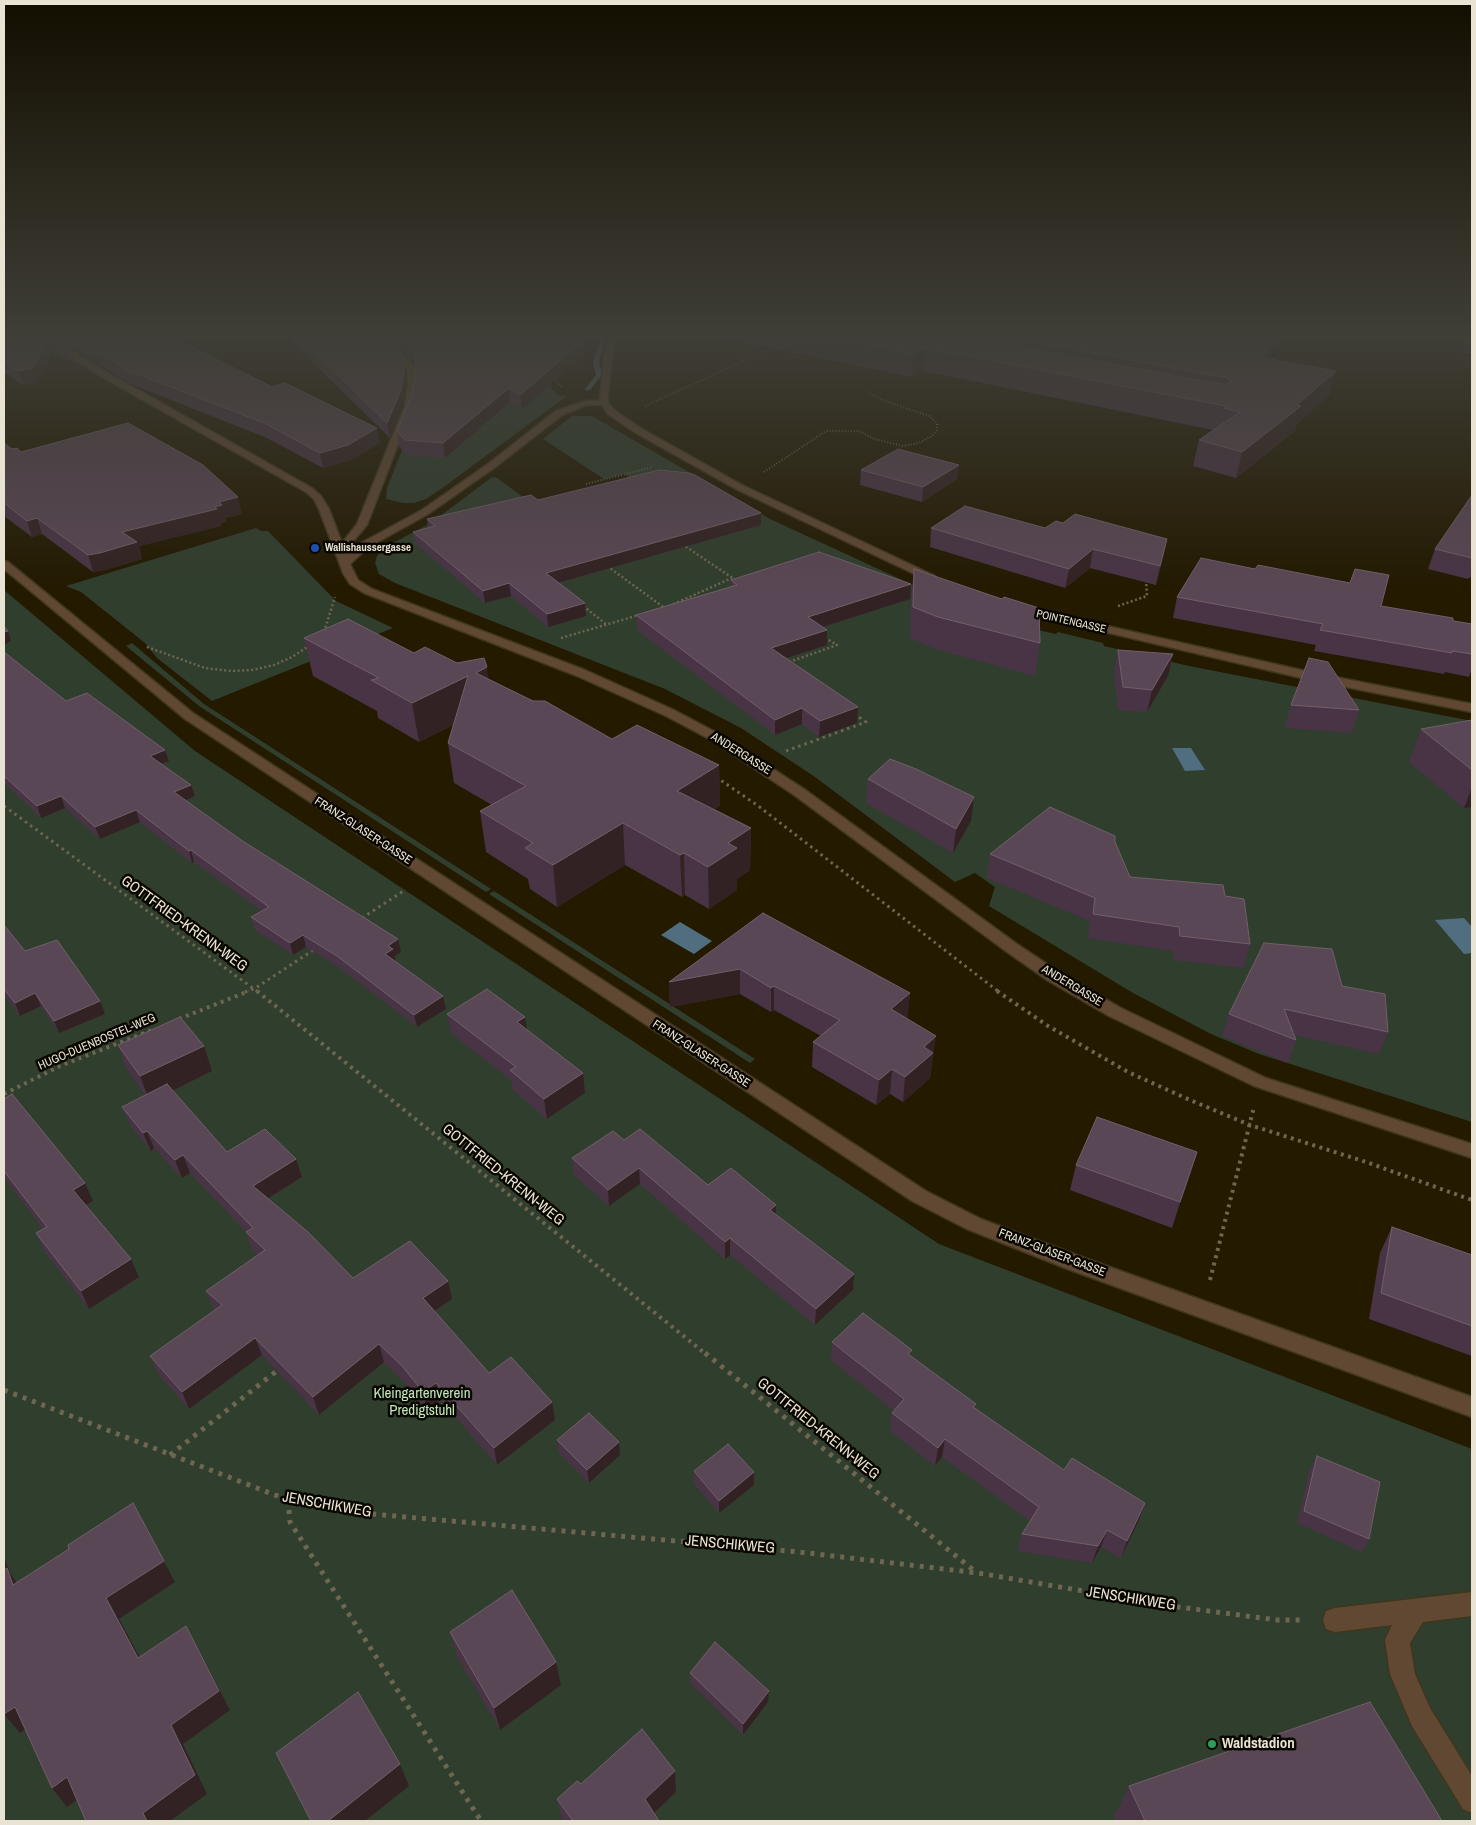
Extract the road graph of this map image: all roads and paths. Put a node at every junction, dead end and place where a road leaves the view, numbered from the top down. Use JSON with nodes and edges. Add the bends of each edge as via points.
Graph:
{"nodes":[{"id":1,"x":183,"y":419,"type":"edge"},
{"id":2,"x":403,"y":419,"type":"edge"},
{"id":3,"x":551,"y":419,"type":"edge"},
{"id":4,"x":622,"y":419,"type":"edge"},
{"id":5,"x":932,"y":419,"type":"edge"},
{"id":6,"x":661,"y":465,"type":"dead end"},
{"id":7,"x":586,"y":484,"type":"dead end"},
{"id":8,"x":739,"y":488,"type":"junction"},
{"id":9,"x":690,"y":542,"type":"edge"},
{"id":10,"x":346,"y":562,"type":"junction"},
{"id":11,"x":603,"y":563,"type":"edge"},
{"id":12,"x":4,"y":564,"type":"edge"},
{"id":13,"x":1146,"y":577,"type":"edge"},
{"id":14,"x":732,"y":578,"type":"junction"},
{"id":15,"x":942,"y":582,"type":"edge"},
{"id":16,"x":741,"y":583,"type":"edge"},
{"id":17,"x":334,"y":594,"type":"dead end"},
{"id":18,"x":579,"y":603,"type":"edge"},
{"id":19,"x":1005,"y":605,"type":"edge"},
{"id":20,"x":664,"y":608,"type":"junction"},
{"id":21,"x":656,"y":610,"type":"edge"},
{"id":22,"x":672,"y":613,"type":"edge"},
{"id":23,"x":639,"y":615,"type":"edge"},
{"id":24,"x":1075,"y":622,"type":"junction"},
{"id":25,"x":606,"y":625,"type":"junction"},
{"id":26,"x":322,"y":634,"type":"edge"},
{"id":27,"x":821,"y":635,"type":"edge"},
{"id":28,"x":560,"y":638,"type":"dead end"},
{"id":29,"x":311,"y":645,"type":"dead end"},
{"id":30,"x":144,"y":646,"type":"dead end"},
{"id":31,"x":784,"y":664,"type":"edge"},
{"id":32,"x":1472,"y":708,"type":"edge"},
{"id":33,"x":851,"y":712,"type":"edge"},
{"id":34,"x":783,"y":753,"type":"dead end"},
{"id":35,"x":716,"y":776,"type":"dead end"},
{"id":36,"x":4,"y":806,"type":"edge"},
{"id":37,"x":405,"y":890,"type":"dead end"},
{"id":38,"x":357,"y":921,"type":"edge"},
{"id":39,"x":318,"y":947,"type":"edge"},
{"id":40,"x":254,"y":989,"type":"junction"},
{"id":41,"x":174,"y":1021,"type":"edge"},
{"id":42,"x":156,"y":1028,"type":"edge"},
{"id":43,"x":1260,"y":1082,"type":"junction"},
{"id":44,"x":4,"y":1094,"type":"edge"},
{"id":45,"x":1250,"y":1125,"type":"junction"},
{"id":46,"x":1472,"y":1151,"type":"edge"},
{"id":47,"x":1472,"y":1200,"type":"edge"},
{"id":48,"x":1215,"y":1259,"type":"dead end"},
{"id":49,"x":279,"y":1369,"type":"edge"},
{"id":50,"x":4,"y":1390,"type":"edge"},
{"id":51,"x":1472,"y":1407,"type":"edge"},
{"id":52,"x":170,"y":1455,"type":"junction"},
{"id":53,"x":288,"y":1500,"type":"junction"},
{"id":54,"x":978,"y":1574,"type":"junction"},
{"id":55,"x":1472,"y":1604,"type":"edge"},
{"id":56,"x":1417,"y":1610,"type":"junction"},
{"id":57,"x":1335,"y":1620,"type":"joint"},
{"id":58,"x":1472,"y":1800,"type":"edge"},
{"id":59,"x":481,"y":1821,"type":"edge"}],
"edges":[{"from":1,"to":10,"type":"street","name":"ANDERGASSE","via":[[309,490],[324,509]]},
{"from":2,"to":10,"type":"street","via":[[362,525],[345,545]]},
{"from":3,"to":10,"type":"street","via":[[425,512],[365,545]]},
{"from":4,"to":8,"type":"street"},
{"from":5,"to":8,"type":"path","via":[[937,430],[932,436],[903,446],[874,439],[859,430],[826,431]]},
{"from":6,"to":7,"type":"path"},
{"from":8,"to":15,"type":"street"},
{"from":9,"to":14,"type":"path","via":[[682,544]]},
{"from":10,"to":43,"type":"street","name":"ANDERGASSE","via":[[354,582],[368,591],[597,680],[670,712],[717,738],[799,792],[1053,976],[1123,1016]]},
{"from":11,"to":20,"type":"path"},
{"from":12,"to":51,"type":"street","name":"FRANZ-GLASER-GASSE","via":[[188,716],[918,1196],[974,1224]]},
{"from":13,"to":24,"type":"path","via":[[1147,596],[1116,607],[1082,612]]},
{"from":14,"to":16,"type":"path"},
{"from":14,"to":20,"type":"path"},
{"from":17,"to":26,"type":"path"},
{"from":18,"to":25,"type":"path"},
{"from":19,"to":24,"type":"street","name":"POINTENGASSE"},
{"from":20,"to":21,"type":"path"},
{"from":20,"to":22,"type":"path"},
{"from":23,"to":25,"type":"path"},
{"from":24,"to":32,"type":"street","name":"POINTENGASSE","via":[[1310,676]]},
{"from":25,"to":28,"type":"path"},
{"from":27,"to":31,"type":"path","via":[[837,645]]},
{"from":29,"to":30,"type":"path","via":[[274,665],[252,670],[205,668]]},
{"from":33,"to":34,"type":"path","via":[[866,722]]},
{"from":35,"to":45,"type":"path","via":[[979,979],[1048,1026],[1128,1072]]},
{"from":36,"to":40,"type":"path","name":"GOTTFRIED-KRENN-WEG"},
{"from":37,"to":38,"type":"path"},
{"from":39,"to":40,"type":"path","name":"HUGO-DUENBOSTEL-WEG"},
{"from":40,"to":41,"type":"path","name":"HUGO-DUENBOSTEL-WEG"},
{"from":40,"to":54,"type":"path","name":"GOTTFRIED-KRENN-WEG"},
{"from":42,"to":44,"type":"path","name":"HUGO-DUENBOSTEL-WEG","via":[[60,1066]]},
{"from":43,"to":45,"type":"path"},
{"from":43,"to":46,"type":"street","name":"ANDERGASSE"},
{"from":45,"to":47,"type":"path"},
{"from":45,"to":48,"type":"path"},
{"from":49,"to":52,"type":"path"},
{"from":50,"to":52,"type":"path","name":"JENSCHIKWEG"},
{"from":52,"to":53,"type":"path","name":"JENSCHIKWEG"},
{"from":53,"to":54,"type":"path","name":"JENSCHIKWEG","via":[[350,1512],[789,1551]]},
{"from":53,"to":59,"type":"path","via":[[290,1522]]},
{"from":54,"to":57,"type":"path","name":"JENSCHIKWEG","via":[[1277,1620]]},
{"from":55,"to":56,"type":"street"},
{"from":56,"to":57,"type":"street"},
{"from":56,"to":58,"type":"street","via":[[1397,1640],[1403,1674],[1421,1717]]}]}
